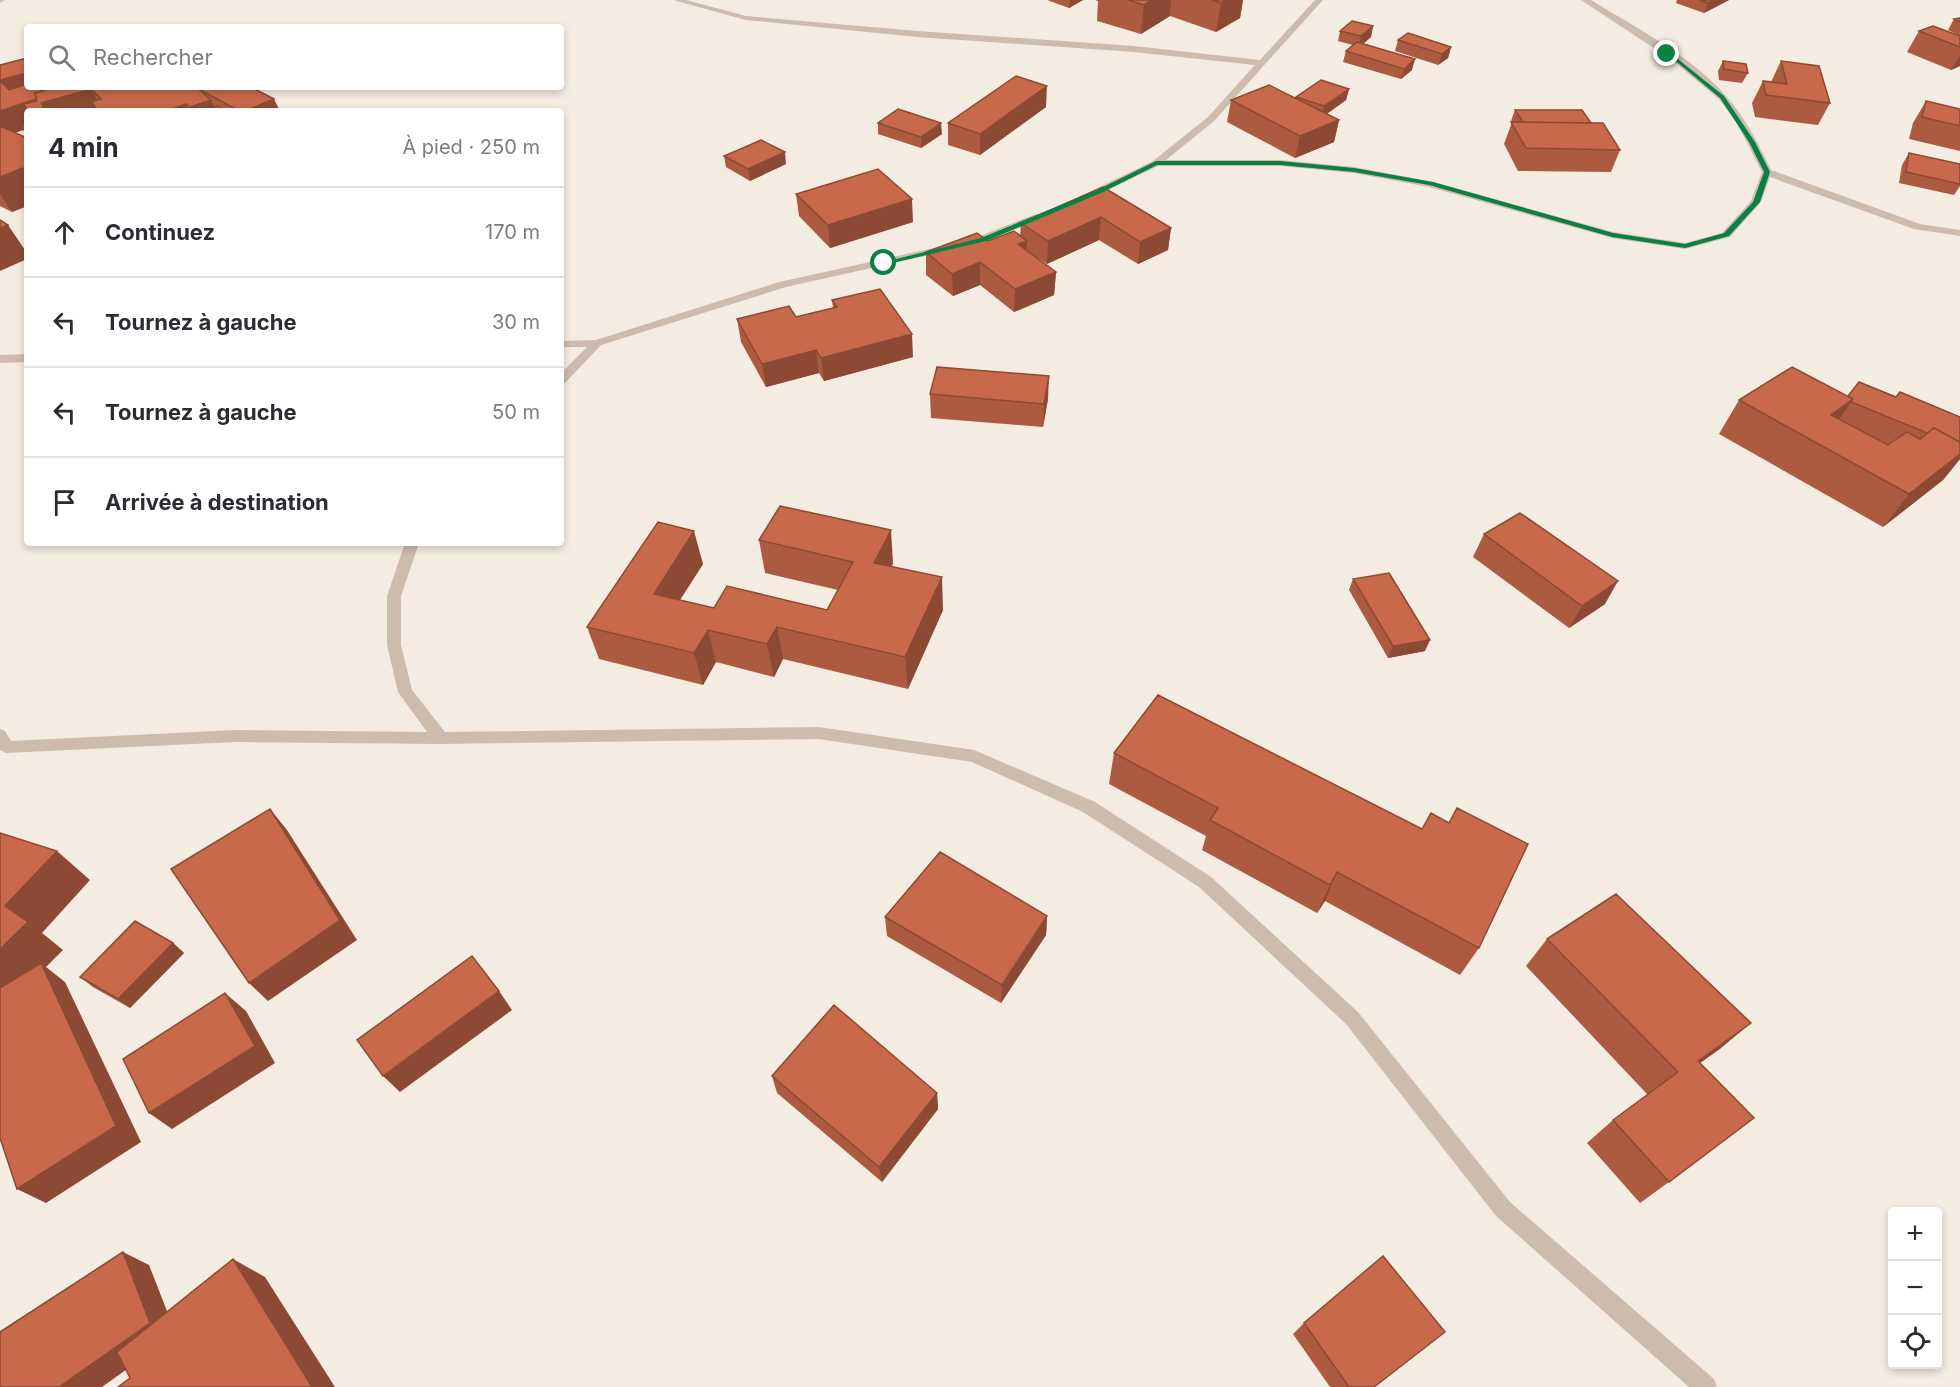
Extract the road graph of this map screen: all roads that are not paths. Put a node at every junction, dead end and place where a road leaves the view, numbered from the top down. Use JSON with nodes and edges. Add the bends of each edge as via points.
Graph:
{"nodes":[{"id":1,"x":677,"y":0,"type":"edge"},
{"id":2,"x":1319,"y":0,"type":"edge"},
{"id":3,"x":1585,"y":0,"type":"edge"},
{"id":4,"x":1261,"y":63,"type":"junction"},
{"id":5,"x":1156,"y":163,"type":"junction"},
{"id":6,"x":1767,"y":172,"type":"junction"},
{"id":7,"x":1078,"y":200,"type":"edge"},
{"id":8,"x":1047,"y":213,"type":"edge"},
{"id":9,"x":1960,"y":233,"type":"edge"},
{"id":10,"x":597,"y":343,"type":"junction"},
{"id":11,"x":564,"y":344,"type":"edge"},
{"id":12,"x":24,"y":358,"type":"edge"},
{"id":13,"x":0,"y":359,"type":"edge"},
{"id":14,"x":564,"y":377,"type":"edge"},
{"id":15,"x":411,"y":546,"type":"edge"},
{"id":16,"x":441,"y":738,"type":"junction"},
{"id":17,"x":2,"y":745,"type":"edge"},
{"id":18,"x":1706,"y":1387,"type":"edge"}],
"edges":[{"from":1,"to":4,"type":"street","via":[[746,18]]},
{"from":2,"to":4,"type":"street"},
{"from":3,"to":6,"type":"street","via":[[1667,54],[1722,97]]},
{"from":4,"to":5,"type":"street","via":[[1211,119]]},
{"from":5,"to":6,"type":"street","via":[[1280,163],[1354,170],[1430,184],[1612,235],[1685,246],[1726,235],[1756,202]]},
{"from":5,"to":7,"type":"street"},
{"from":6,"to":9,"type":"street","via":[[1918,227]]},
{"from":8,"to":10,"type":"street","via":[[984,239],[783,284]]},
{"from":10,"to":11,"type":"street"},
{"from":10,"to":14,"type":"street"},
{"from":12,"to":13,"type":"street"},
{"from":15,"to":16,"type":"street","via":[[394,596],[394,645],[405,692]]},
{"from":16,"to":17,"type":"street","via":[[235,736]]},
{"from":16,"to":18,"type":"street","via":[[819,733],[974,756],[1089,807],[1205,882],[1352,1018],[1503,1209]]}]}
